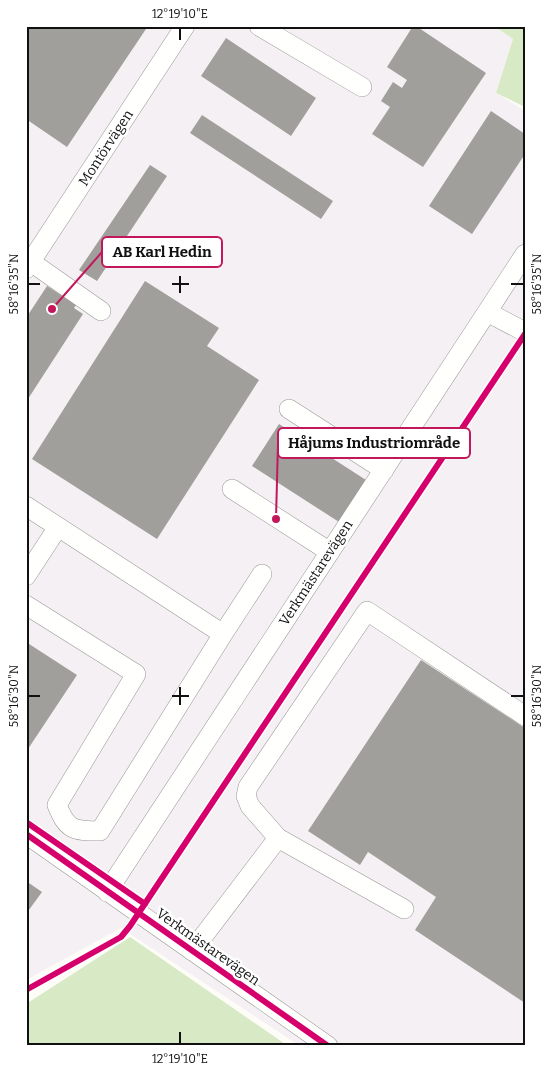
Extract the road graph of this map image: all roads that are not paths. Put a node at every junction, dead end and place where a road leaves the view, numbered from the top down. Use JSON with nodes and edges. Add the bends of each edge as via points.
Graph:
{"nodes":[{"id":1,"x":185,"y":26,"type":"edge"},
{"id":2,"x":259,"y":26,"type":"edge"},
{"id":3,"x":362,"y":87,"type":"dead end"},
{"id":4,"x":525,"y":254,"type":"edge"},
{"id":5,"x":31,"y":256,"type":"edge"},
{"id":6,"x":102,"y":310,"type":"dead end"},
{"id":7,"x":487,"y":312,"type":"junction"},
{"id":8,"x":525,"y":332,"type":"edge"},
{"id":9,"x":289,"y":408,"type":"dead end"},
{"id":10,"x":384,"y":470,"type":"junction"},
{"id":11,"x":232,"y":489,"type":"dead end"},
{"id":12,"x":26,"y":506,"type":"edge"},
{"id":13,"x":58,"y":527,"type":"junction"},
{"id":14,"x":330,"y":552,"type":"junction"},
{"id":15,"x":262,"y":574,"type":"dead end"},
{"id":16,"x":26,"y":576,"type":"edge"},
{"id":17,"x":26,"y":605,"type":"edge"},
{"id":18,"x":223,"y":634,"type":"junction"},
{"id":19,"x":525,"y":716,"type":"edge"},
{"id":20,"x":71,"y":826,"type":"junction"},
{"id":21,"x":26,"y":834,"type":"edge"},
{"id":22,"x":278,"y":838,"type":"junction"},
{"id":23,"x":54,"y":854,"type":"junction"},
{"id":24,"x":107,"y":892,"type":"junction"},
{"id":25,"x":404,"y":909,"type":"dead end"},
{"id":26,"x":192,"y":951,"type":"junction"},
{"id":27,"x":328,"y":1046,"type":"edge"}],
"edges":[{"from":1,"to":5,"type":"street","name":"Montörvägen"},
{"from":2,"to":3,"type":"street"},
{"from":4,"to":7,"type":"street","name":"Verkmästarevägen"},
{"from":5,"to":6,"type":"street"},
{"from":7,"to":8,"type":"street"},
{"from":7,"to":10,"type":"street","name":"Verkmästarevägen"},
{"from":9,"to":10,"type":"street"},
{"from":10,"to":14,"type":"street","name":"Verkmästarevägen"},
{"from":11,"to":14,"type":"street"},
{"from":12,"to":13,"type":"street"},
{"from":13,"to":16,"type":"street"},
{"from":13,"to":18,"type":"street"},
{"from":14,"to":24,"type":"street","name":"Verkmästarevägen"},
{"from":15,"to":18,"type":"street"},
{"from":17,"to":20,"type":"street","via":[[136,674],[57,805],[64,821]]},
{"from":18,"to":20,"type":"street","via":[[100,832],[79,832]]},
{"from":19,"to":22,"type":"street","via":[[367,611],[248,787],[246,796],[250,806]]},
{"from":20,"to":23,"type":"street"},
{"from":21,"to":23,"type":"street","name":"Verkmästarevägen"},
{"from":22,"to":25,"type":"street"},
{"from":22,"to":26,"type":"street"},
{"from":23,"to":24,"type":"street","name":"Verkmästarevägen"},
{"from":24,"to":26,"type":"street","name":"Verkmästarevägen"},
{"from":26,"to":27,"type":"street","name":"Verkmästarevägen"}]}
